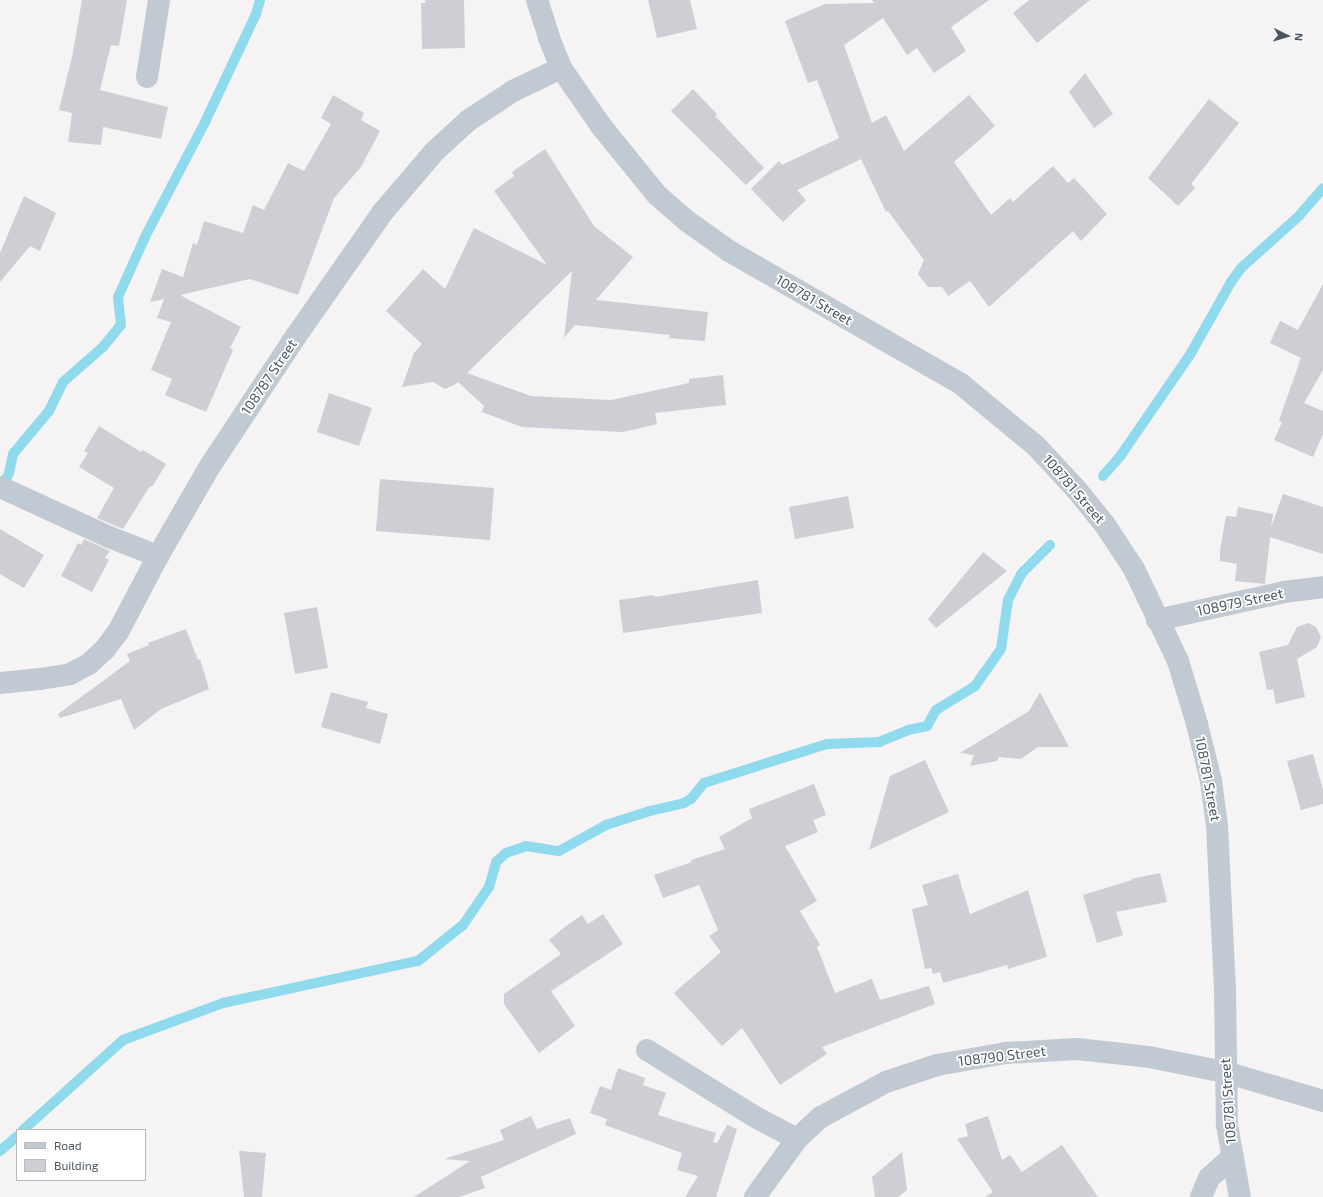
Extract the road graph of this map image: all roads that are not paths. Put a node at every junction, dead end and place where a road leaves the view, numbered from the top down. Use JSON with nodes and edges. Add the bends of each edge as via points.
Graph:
{"nodes":[{"id":1,"x":158,"y":0,"type":"edge"},
{"id":2,"x":537,"y":0,"type":"edge"},
{"id":3,"x":561,"y":68,"type":"junction"},
{"id":4,"x":147,"y":77,"type":"dead end"},
{"id":5,"x":0,"y":487,"type":"edge"},
{"id":6,"x":158,"y":556,"type":"junction"},
{"id":7,"x":1323,"y":587,"type":"edge"},
{"id":8,"x":1157,"y":620,"type":"junction"},
{"id":9,"x":0,"y":683,"type":"edge"},
{"id":10,"x":647,"y":1050,"type":"dead end"},
{"id":11,"x":1225,"y":1072,"type":"junction"},
{"id":12,"x":1323,"y":1100,"type":"edge"},
{"id":13,"x":797,"y":1139,"type":"junction"},
{"id":14,"x":1232,"y":1157,"type":"junction"},
{"id":15,"x":755,"y":1197,"type":"edge"},
{"id":16,"x":1201,"y":1197,"type":"edge"},
{"id":17,"x":1240,"y":1197,"type":"edge"}],
"edges":[{"from":1,"to":4,"type":"street"},
{"from":2,"to":3,"type":"street","name":"108781 Street"},
{"from":3,"to":6,"type":"street","name":"108787 Street","via":[[513,92],[469,120],[435,151],[382,213],[210,466]]},
{"from":3,"to":8,"type":"street","name":"108781 Street","via":[[631,164],[657,195],[688,221],[729,251],[960,384],[1036,446],[1076,488],[1105,525],[1134,569]]},
{"from":5,"to":6,"type":"street","via":[[109,537]]},
{"from":6,"to":9,"type":"street","name":"108787 Street","via":[[118,632],[106,649],[89,664],[70,674]]},
{"from":7,"to":8,"type":"street","name":"108979 Street","via":[[1284,592]]},
{"from":8,"to":11,"type":"street","name":"108781 Street","via":[[1178,661],[1211,780],[1217,826],[1225,989]]},
{"from":10,"to":13,"type":"street","via":[[757,1118]]},
{"from":11,"to":12,"type":"street","name":"108790 Street"},
{"from":11,"to":13,"type":"street","name":"108790 Street","via":[[1149,1057],[1077,1049],[1006,1053],[937,1065],[886,1082],[821,1118]]},
{"from":11,"to":14,"type":"street","name":"108781 Street","via":[[1227,1125]]},
{"from":13,"to":15,"type":"street","name":"108790 Street"},
{"from":14,"to":16,"type":"street","via":[[1209,1178]]},
{"from":14,"to":17,"type":"street","name":"108781 Street"}]}
